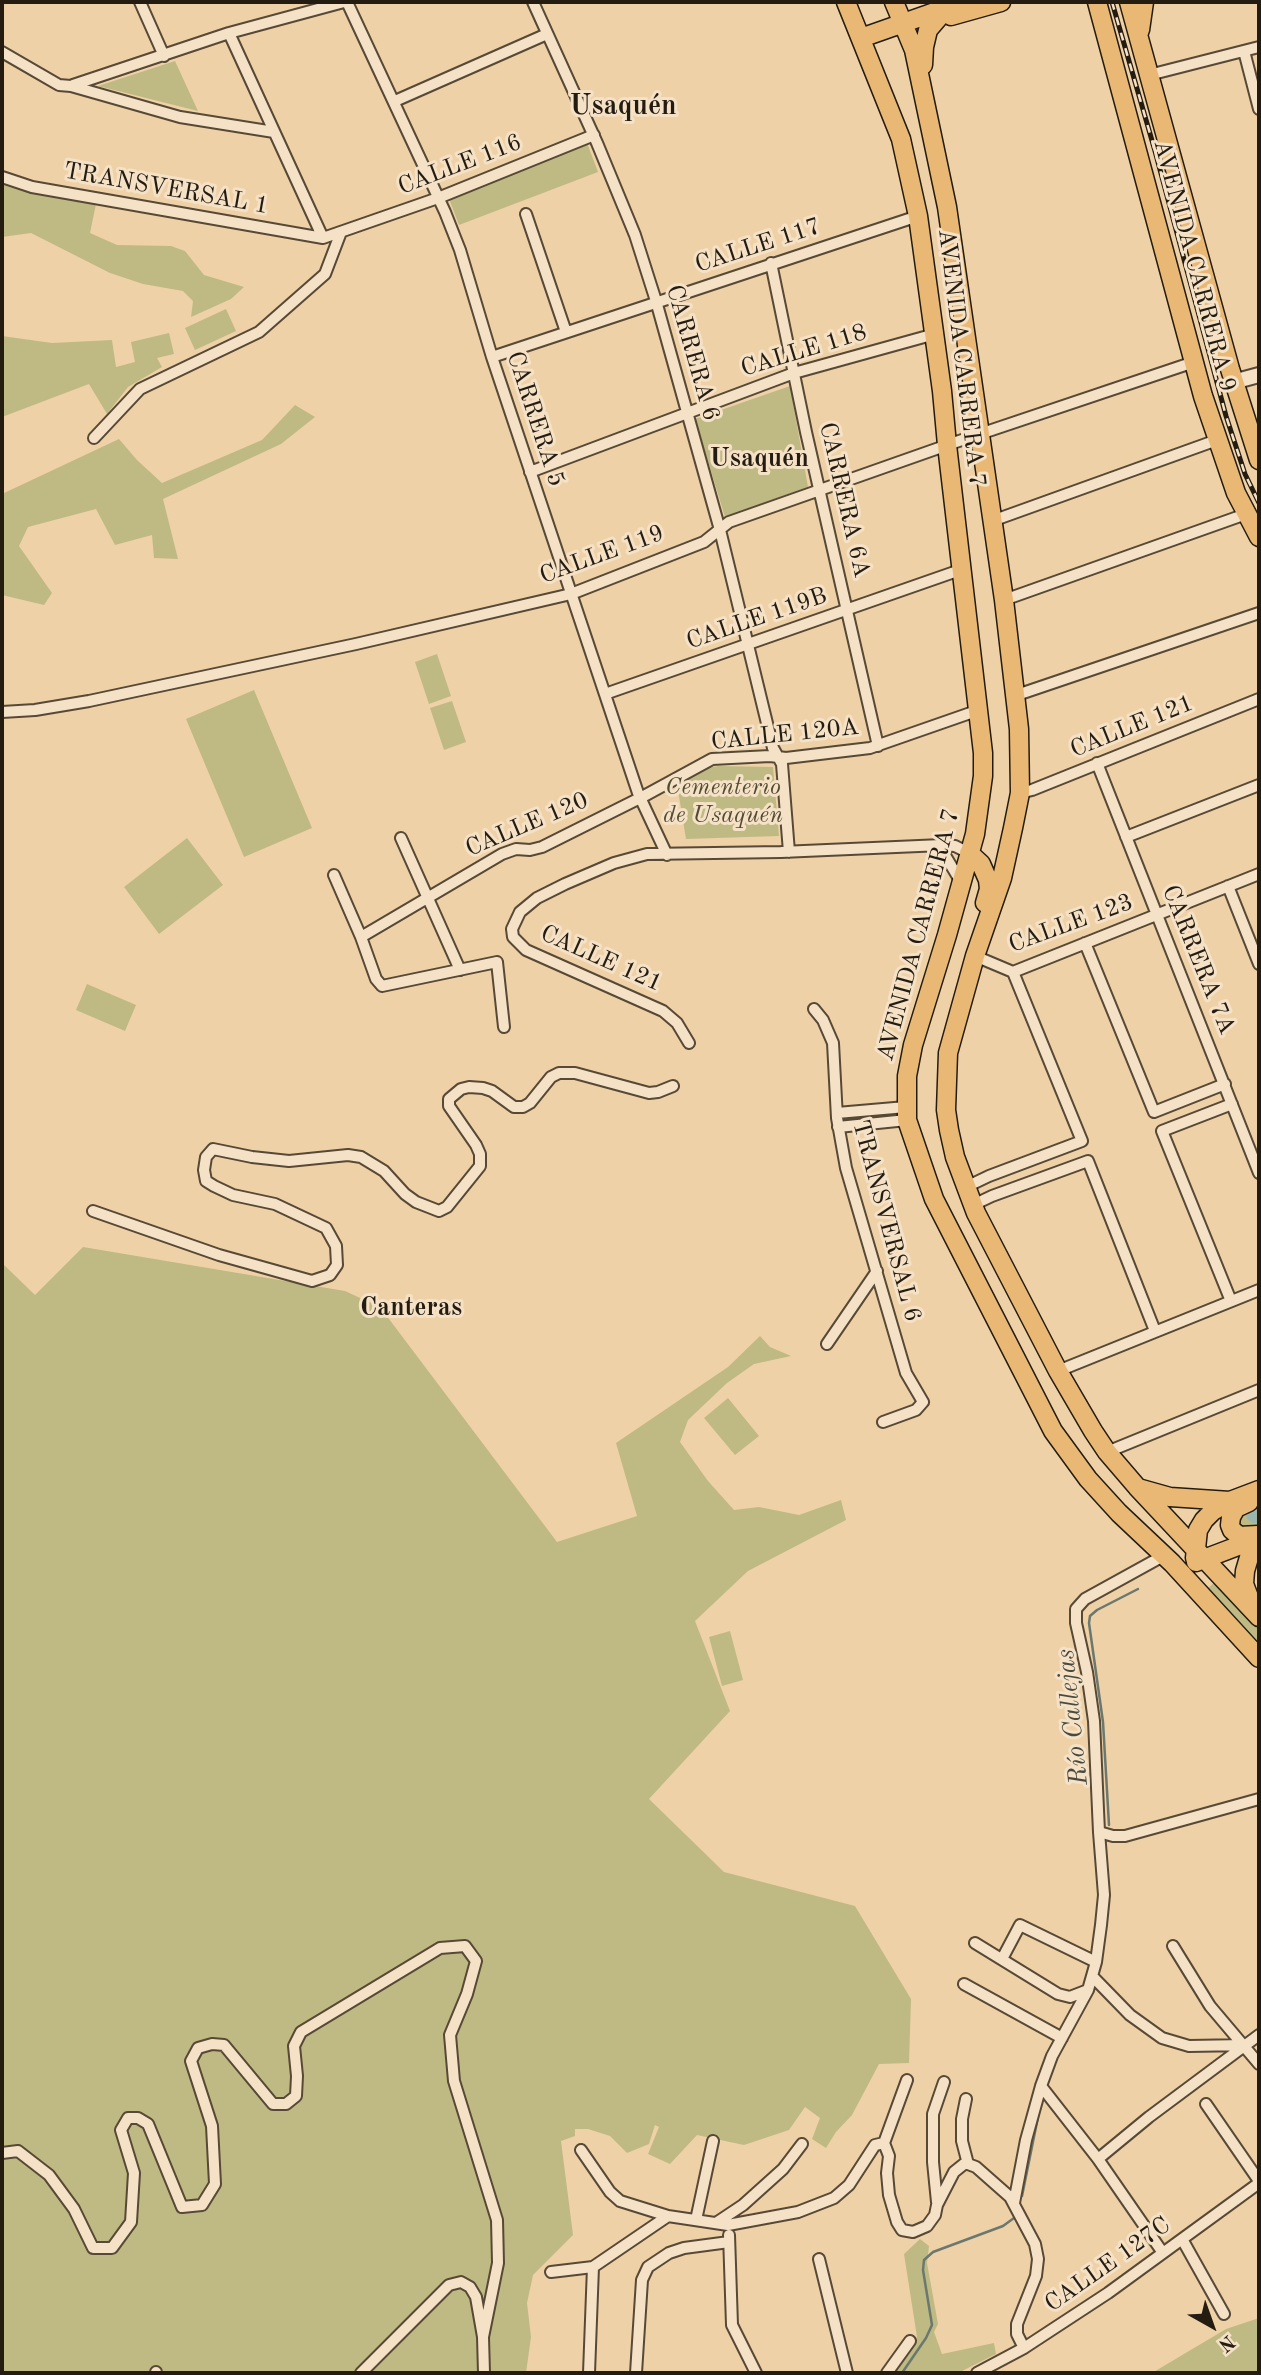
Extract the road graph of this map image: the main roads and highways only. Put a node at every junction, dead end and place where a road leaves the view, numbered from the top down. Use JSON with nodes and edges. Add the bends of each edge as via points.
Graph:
{"nodes":[{"id":1,"x":846,"y":2,"type":"edge"},
{"id":2,"x":1001,"y":2,"type":"edge"},
{"id":3,"x":1129,"y":2,"type":"edge"},
{"id":4,"x":1144,"y":2,"type":"edge"},
{"id":5,"x":1096,"y":6,"type":"edge"},
{"id":6,"x":947,"y":9,"type":"edge"},
{"id":7,"x":899,"y":13,"type":"edge"},
{"id":8,"x":859,"y":34,"type":"junction"},
{"id":9,"x":1139,"y":40,"type":"junction"},
{"id":10,"x":925,"y":100,"type":"junction"},
{"id":11,"x":1259,"y":460,"type":"edge"},
{"id":12,"x":1259,"y":537,"type":"edge"},
{"id":13,"x":969,"y":853,"type":"junction"},
{"id":14,"x":967,"y":985,"type":"junction"},
{"id":15,"x":1137,"y":1487,"type":"junction"},
{"id":16,"x":1259,"y":1490,"type":"edge"},
{"id":17,"x":1259,"y":1498,"type":"edge"},
{"id":18,"x":1230,"y":1501,"type":"junction"},
{"id":19,"x":1259,"y":1538,"type":"edge"},
{"id":20,"x":1198,"y":1558,"type":"junction"},
{"id":21,"x":1167,"y":1559,"type":"junction"},
{"id":22,"x":1196,"y":1589,"type":"junction"},
{"id":23,"x":1258,"y":1616,"type":"edge"},
{"id":24,"x":1259,"y":1658,"type":"edge"}],
"edges":[{"from":1,"to":8,"type":"main road","name":"AVENIDA CARRERA 7"},
{"from":2,"to":6,"type":"main road"},
{"from":3,"to":9,"type":"main road","name":"AVENIDA CARRERA 9"},
{"from":4,"to":9,"type":"main road"},
{"from":5,"to":12,"type":"main road","name":"AVENIDA CARRERA 9","via":[[1217,440]]},
{"from":6,"to":7,"type":"main road"},
{"from":6,"to":10,"type":"main road","via":[[924,42]]},
{"from":7,"to":8,"type":"main road"},
{"from":7,"to":10,"type":"main road","name":"AVENIDA CARRERA 7","via":[[914,50]]},
{"from":8,"to":13,"type":"main road","name":"AVENIDA CARRERA 7","via":[[901,139],[918,216],[935,334],[979,710],[983,776]]},
{"from":9,"to":11,"type":"main road","name":"AVENIDA CARRERA 9"},
{"from":10,"to":14,"type":"main road","name":"AVENIDA CARRERA 7","via":[[947,207],[1017,695],[1020,793],[1002,878]]},
{"from":13,"to":14,"type":"main road","via":[[985,872],[989,889]]},
{"from":13,"to":21,"type":"main road","name":"AVENIDA CARRERA 7","via":[[913,1045],[906,1114],[934,1199],[1053,1431],[1088,1479]]},
{"from":14,"to":15,"type":"main road","name":"AVENIDA CARRERA 7","via":[[948,1054],[946,1088],[949,1130],[966,1187],[1077,1406]]},
{"from":15,"to":18,"type":"main road","via":[[1170,1497]]},
{"from":15,"to":20,"type":"main road","name":"AVENIDA CARRERA 7"},
{"from":16,"to":18,"type":"main road"},
{"from":17,"to":19,"type":"main road","via":[[1236,1508],[1230,1521],[1239,1536]]},
{"from":18,"to":20,"type":"main road","via":[[1213,1511],[1198,1530]]},
{"from":19,"to":20,"type":"main road"},
{"from":19,"to":23,"type":"main road","via":[[1246,1563],[1244,1584]]},
{"from":20,"to":21,"type":"main road"},
{"from":20,"to":22,"type":"main road"},
{"from":20,"to":23,"type":"main road","name":"AVENIDA CARRERA 7"},
{"from":21,"to":22,"type":"main road","name":"AVENIDA CARRERA 7"},
{"from":22,"to":24,"type":"main road","name":"AVENIDA CARRERA 7"}]}
